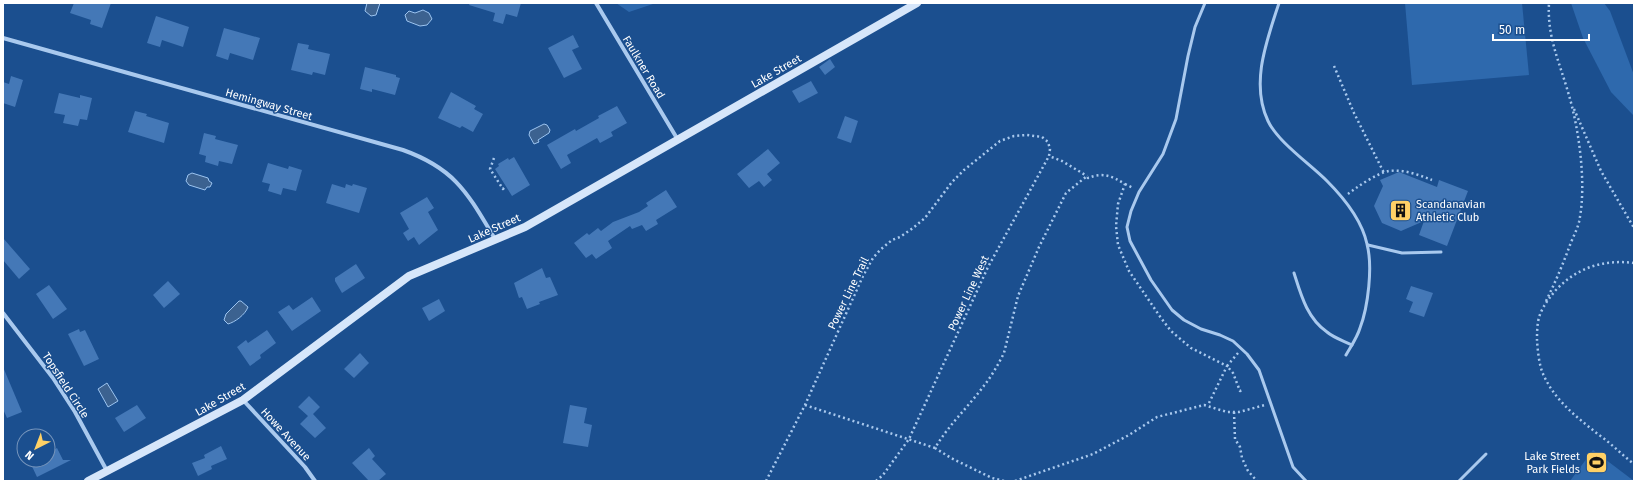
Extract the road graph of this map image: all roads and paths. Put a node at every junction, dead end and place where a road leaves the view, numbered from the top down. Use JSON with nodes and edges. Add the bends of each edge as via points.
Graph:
{"nodes":[{"id":1,"x":596,"y":3,"type":"edge"},
{"id":2,"x":917,"y":3,"type":"edge"},
{"id":3,"x":1205,"y":3,"type":"edge"},
{"id":4,"x":1279,"y":3,"type":"edge"},
{"id":5,"x":1549,"y":3,"type":"edge"},
{"id":6,"x":3,"y":38,"type":"edge"},
{"id":7,"x":1334,"y":66,"type":"dead end"},
{"id":8,"x":1571,"y":103,"type":"junction"},
{"id":9,"x":678,"y":140,"type":"junction"},
{"id":10,"x":1049,"y":156,"type":"junction"},
{"id":11,"x":494,"y":158,"type":"dead end"},
{"id":12,"x":1384,"y":173,"type":"junction"},
{"id":13,"x":1087,"y":176,"type":"junction"},
{"id":14,"x":1432,"y":180,"type":"dead end"},
{"id":15,"x":505,"y":187,"type":"dead end"},
{"id":16,"x":1342,"y":198,"type":"junction"},
{"id":17,"x":1634,"y":228,"type":"edge"},
{"id":18,"x":496,"y":239,"type":"junction"},
{"id":19,"x":1368,"y":245,"type":"junction"},
{"id":20,"x":1441,"y":252,"type":"dead end"},
{"id":21,"x":1634,"y":263,"type":"edge"},
{"id":22,"x":1294,"y":273,"type":"dead end"},
{"id":23,"x":1546,"y":301,"type":"junction"},
{"id":24,"x":3,"y":312,"type":"edge"},
{"id":25,"x":1352,"y":345,"type":"junction"},
{"id":26,"x":1241,"y":348,"type":"junction"},
{"id":27,"x":1346,"y":355,"type":"dead end"},
{"id":28,"x":1228,"y":366,"type":"junction"},
{"id":29,"x":1243,"y":390,"type":"dead end"},
{"id":30,"x":243,"y":400,"type":"junction"},
{"id":31,"x":1271,"y":403,"type":"junction"},
{"id":32,"x":805,"y":405,"type":"junction"},
{"id":33,"x":1208,"y":405,"type":"junction"},
{"id":34,"x":1234,"y":412,"type":"junction"},
{"id":35,"x":909,"y":439,"type":"junction"},
{"id":36,"x":934,"y":448,"type":"junction"},
{"id":37,"x":1486,"y":454,"type":"dead end"},
{"id":38,"x":1634,"y":464,"type":"edge"},
{"id":39,"x":107,"y":472,"type":"junction"},
{"id":40,"x":88,"y":481,"type":"edge"},
{"id":41,"x":315,"y":481,"type":"edge"},
{"id":42,"x":766,"y":481,"type":"edge"},
{"id":43,"x":876,"y":481,"type":"edge"},
{"id":44,"x":1004,"y":481,"type":"edge"},
{"id":45,"x":1015,"y":481,"type":"edge"},
{"id":46,"x":1257,"y":481,"type":"edge"},
{"id":47,"x":1306,"y":481,"type":"edge"},
{"id":48,"x":1459,"y":481,"type":"edge"}],
"edges":[{"from":1,"to":9,"type":"street","name":"Faulkner Road"},
{"from":2,"to":9,"type":"main road","name":"Lake Street"},
{"from":3,"to":26,"type":"lane","via":[[1195,27],[1176,120],[1163,154],[1130,211],[1128,227],[1133,248],[1172,310],[1184,320],[1233,341]]},
{"from":4,"to":16,"type":"lane","via":[[1260,75],[1260,89],[1266,115],[1272,127],[1288,145]]},
{"from":5,"to":8,"type":"path","via":[[1552,44]]},
{"from":6,"to":18,"type":"street","name":"Hemingway Street","via":[[422,157],[438,166],[465,191]]},
{"from":7,"to":12,"type":"path"},
{"from":8,"to":17,"type":"path","via":[[1601,171]]},
{"from":8,"to":23,"type":"path","via":[[1579,151],[1581,208],[1560,271]]},
{"from":9,"to":18,"type":"main road","name":"Lake Street","via":[[525,227]]},
{"from":10,"to":13,"type":"path"},
{"from":10,"to":32,"type":"path","name":"Power Line Trail","via":[[1048,142],[1042,137],[1021,136],[1000,141],[952,182],[925,218],[880,250],[863,276]]},
{"from":10,"to":35,"type":"path","name":"Power Line West","via":[[988,267]]},
{"from":11,"to":15,"type":"path","via":[[490,169],[503,189]]},
{"from":12,"to":14,"type":"path","via":[[1410,172]]},
{"from":12,"to":16,"type":"path","via":[[1362,183]]},
{"from":13,"to":28,"type":"path","via":[[1112,176],[1125,184],[1118,204],[1116,234],[1129,271],[1171,331],[1192,348]]},
{"from":13,"to":36,"type":"path","via":[[1066,193],[1039,247],[1018,296],[1004,354],[983,387],[945,430]]},
{"from":16,"to":19,"type":"lane","via":[[1356,219]]},
{"from":18,"to":30,"type":"main road","name":"Lake Street","via":[[409,276]]},
{"from":19,"to":20,"type":"lane","via":[[1402,253]]},
{"from":19,"to":25,"type":"lane","via":[[1369,275],[1366,303],[1360,330]]},
{"from":21,"to":23,"type":"path","via":[[1601,264],[1575,273]]},
{"from":22,"to":25,"type":"lane","via":[[1306,308],[1317,323],[1327,332]]},
{"from":23,"to":38,"type":"path","via":[[1538,323],[1538,348],[1543,376],[1563,404]]},
{"from":24,"to":39,"type":"street","name":"Topsfield Circle","via":[[53,378],[75,412]]},
{"from":25,"to":27,"type":"lane"},
{"from":26,"to":28,"type":"path"},
{"from":26,"to":31,"type":"lane","via":[[1259,370]]},
{"from":28,"to":29,"type":"path","via":[[1240,391]]},
{"from":28,"to":33,"type":"path"},
{"from":30,"to":39,"type":"main road","name":"Lake Street"},
{"from":30,"to":41,"type":"street","name":"Howe Avenue"},
{"from":31,"to":34,"type":"path"},
{"from":31,"to":47,"type":"lane","via":[[1293,467]]},
{"from":32,"to":35,"type":"path"},
{"from":32,"to":42,"type":"path","name":"Power Line Trail"},
{"from":33,"to":34,"type":"path"},
{"from":33,"to":45,"type":"path","via":[[1157,417],[1093,454]]},
{"from":34,"to":46,"type":"path","via":[[1235,439],[1248,471]]},
{"from":35,"to":36,"type":"path"},
{"from":35,"to":43,"type":"path","name":"Power Line West"},
{"from":36,"to":44,"type":"path","via":[[992,478]]},
{"from":37,"to":48,"type":"lane"},
{"from":39,"to":40,"type":"main road","name":"Lake Street"}]}
